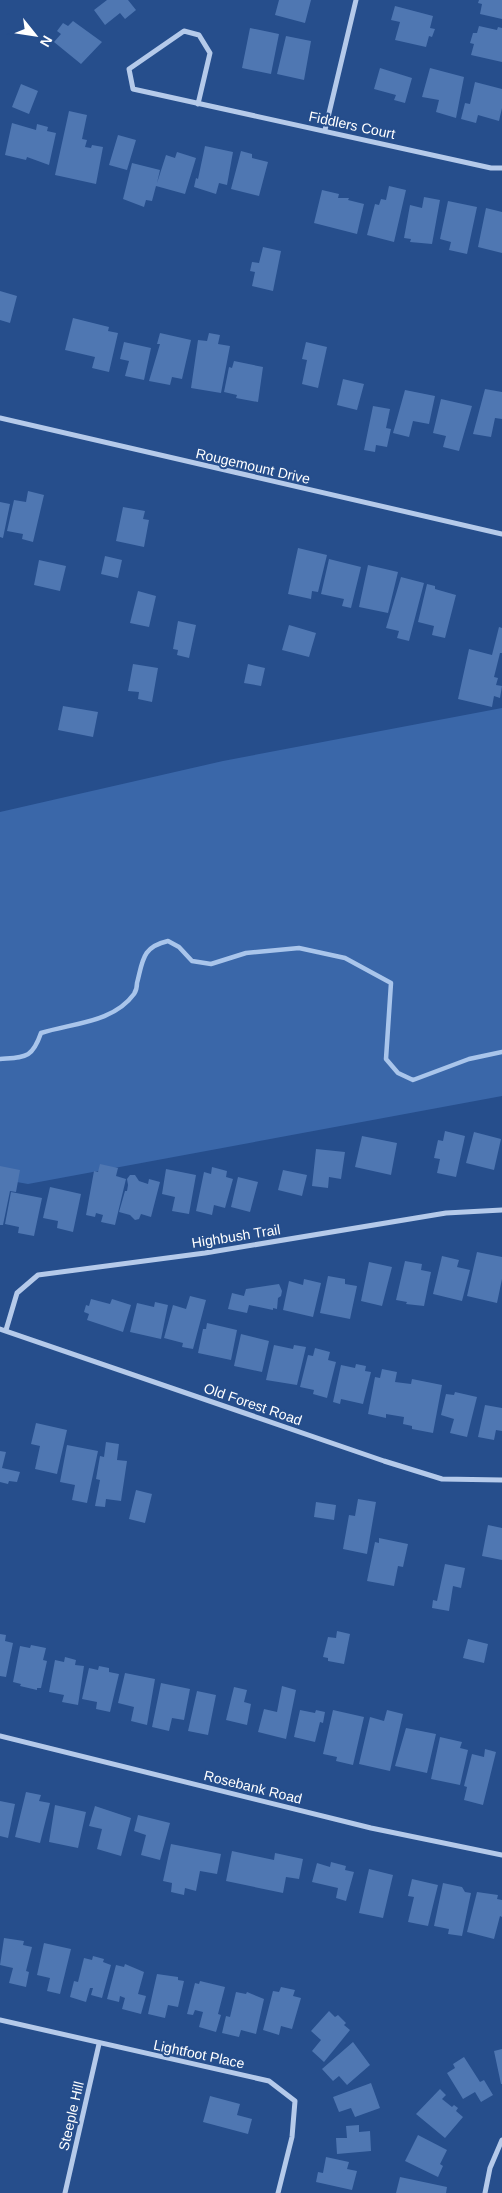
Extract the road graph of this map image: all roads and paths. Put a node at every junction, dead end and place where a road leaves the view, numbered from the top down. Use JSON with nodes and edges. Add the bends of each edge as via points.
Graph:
{"nodes":[{"id":1,"x":356,"y":0,"type":"edge"},
{"id":2,"x":198,"y":104,"type":"junction"},
{"id":3,"x":324,"y":130,"type":"junction"},
{"id":4,"x":502,"y":168,"type":"edge"},
{"id":5,"x":0,"y":418,"type":"edge"},
{"id":6,"x":502,"y":534,"type":"edge"},
{"id":7,"x":502,"y":1210,"type":"edge"},
{"id":8,"x":3,"y":1330,"type":"edge"},
{"id":9,"x":502,"y":1480,"type":"edge"},
{"id":10,"x":0,"y":1736,"type":"edge"},
{"id":11,"x":502,"y":1855,"type":"edge"},
{"id":12,"x":0,"y":2020,"type":"edge"},
{"id":13,"x":99,"y":2044,"type":"junction"},
{"id":14,"x":502,"y":2140,"type":"edge"},
{"id":15,"x":65,"y":2193,"type":"edge"},
{"id":16,"x":278,"y":2193,"type":"edge"},
{"id":17,"x":484,"y":2193,"type":"edge"}],
"edges":[{"from":1,"to":3,"type":"street"},
{"from":2,"to":2,"type":"street","name":"Fiddlers Court","via":[[210,53],[199,35],[184,31],[129,69],[133,89]]},
{"from":2,"to":3,"type":"street","name":"Fiddlers Court"},
{"from":3,"to":4,"type":"street","name":"Fiddlers Court"},
{"from":5,"to":6,"type":"street","name":"Rougemount Drive"},
{"from":7,"to":8,"type":"street","name":"Highbush Trail","via":[[446,1213],[205,1253],[38,1275],[17,1293]]},
{"from":8,"to":9,"type":"street","name":"Old Forest Road","via":[[442,1479]]},
{"from":10,"to":11,"type":"street","name":"Rosebank Road","via":[[371,1828]]},
{"from":12,"to":13,"type":"street","name":"Lightfoot Place"},
{"from":13,"to":15,"type":"street","name":"Steeple Hill"},
{"from":13,"to":16,"type":"street","name":"Lightfoot Place","via":[[269,2081],[295,2101],[292,2137]]},
{"from":14,"to":17,"type":"street"}]}
